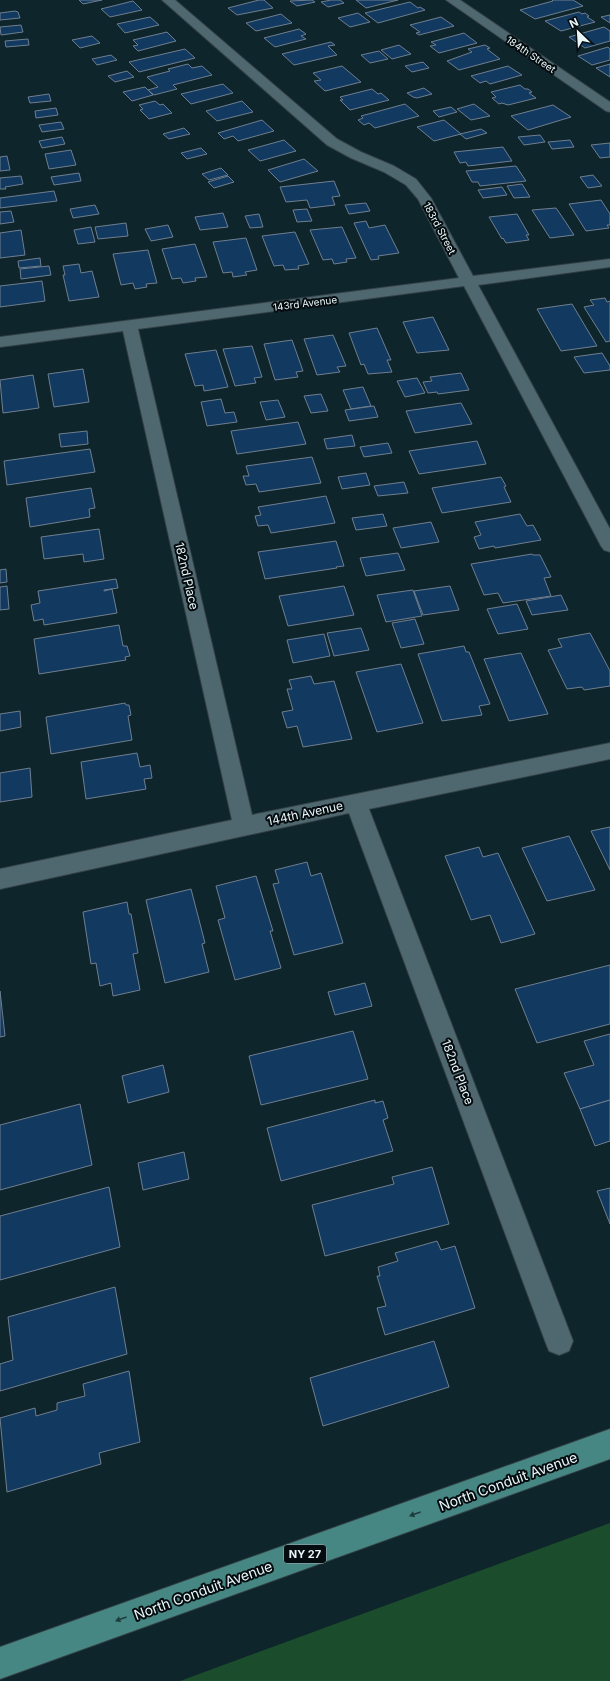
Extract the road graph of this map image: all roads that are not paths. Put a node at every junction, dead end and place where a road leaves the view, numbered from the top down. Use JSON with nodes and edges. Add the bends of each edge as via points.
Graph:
{"nodes":[{"id":1,"x":168,"y":0,"type":"edge"},
{"id":2,"x":452,"y":0,"type":"edge"},
{"id":3,"x":610,"y":108,"type":"edge"},
{"id":4,"x":610,"y":263,"type":"edge"},
{"id":5,"x":468,"y":282,"type":"junction"},
{"id":6,"x":130,"y":326,"type":"junction"},
{"id":7,"x":0,"y":342,"type":"edge"},
{"id":8,"x":610,"y":546,"type":"edge"},
{"id":9,"x":610,"y":751,"type":"edge"},
{"id":10,"x":356,"y":803,"type":"junction"},
{"id":11,"x":244,"y":826,"type":"junction"},
{"id":12,"x":0,"y":879,"type":"edge"},
{"id":13,"x":559,"y":1341,"type":"dead end"},
{"id":14,"x":610,"y":1444,"type":"edge"},
{"id":15,"x":0,"y":1663,"type":"edge"}],
"edges":[{"from":1,"to":5,"type":"street","name":"183rd Street","via":[[332,142],[411,182],[424,198]]},
{"from":2,"to":3,"type":"street","name":"184th Street"},
{"from":4,"to":5,"type":"street","name":"143rd Avenue"},
{"from":5,"to":6,"type":"street","name":"143rd Avenue"},
{"from":5,"to":8,"type":"street","name":"183rd Street"},
{"from":6,"to":7,"type":"street","name":"143rd Avenue"},
{"from":6,"to":11,"type":"street","name":"182nd Place"},
{"from":9,"to":10,"type":"street","name":"144th Avenue"},
{"from":10,"to":11,"type":"street","name":"144th Avenue"},
{"from":10,"to":13,"type":"street","name":"182nd Place"},
{"from":11,"to":12,"type":"street","name":"144th Avenue"},
{"from":14,"to":15,"type":"main road","name":"North Conduit Avenue","number":"NY 27","one_way":true}]}
